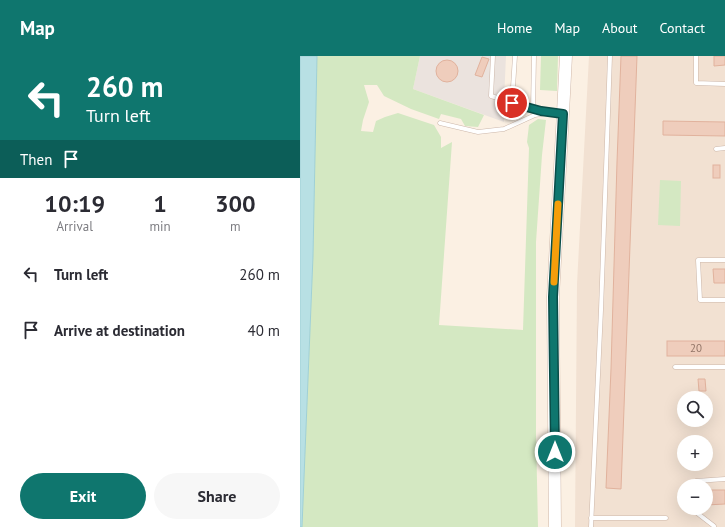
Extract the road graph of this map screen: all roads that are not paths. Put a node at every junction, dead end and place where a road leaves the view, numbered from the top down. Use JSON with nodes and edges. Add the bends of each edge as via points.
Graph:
{"nodes":[{"id":1,"x":493,"y":56,"type":"edge"},
{"id":2,"x":515,"y":56,"type":"edge"},
{"id":3,"x":534,"y":56,"type":"edge"},
{"id":4,"x":566,"y":56,"type":"edge"},
{"id":5,"x":610,"y":56,"type":"edge"},
{"id":6,"x":696,"y":56,"type":"edge"},
{"id":7,"x":725,"y":84,"type":"edge"},
{"id":8,"x":512,"y":103,"type":"junction"},
{"id":9,"x":533,"y":109,"type":"junction"},
{"id":10,"x":549,"y":113,"type":"junction"},
{"id":11,"x":563,"y":114,"type":"junction"},
{"id":12,"x":440,"y":123,"type":"dead end"},
{"id":13,"x":725,"y":148,"type":"edge"},
{"id":14,"x":716,"y":149,"type":"dead end"},
{"id":15,"x":725,"y":260,"type":"edge"},
{"id":16,"x":725,"y":300,"type":"edge"},
{"id":17,"x":675,"y":367,"type":"dead end"},
{"id":18,"x":725,"y":367,"type":"edge"},
{"id":19,"x":713,"y":479,"type":"edge"},
{"id":20,"x":725,"y":479,"type":"edge"},
{"id":21,"x":699,"y":515,"type":"edge"},
{"id":22,"x":591,"y":518,"type":"junction"},
{"id":23,"x":666,"y":518,"type":"dead end"},
{"id":24,"x":555,"y":527,"type":"edge"},
{"id":25,"x":591,"y":527,"type":"edge"},
{"id":26,"x":714,"y":527,"type":"edge"}],
"edges":[{"from":1,"to":8,"type":"lane","via":[[491,96]]},
{"from":2,"to":8,"type":"lane"},
{"from":3,"to":9,"type":"lane"},
{"from":4,"to":11,"type":"street"},
{"from":5,"to":22,"type":"lane"},
{"from":6,"to":7,"type":"lane","via":[[696,83]]},
{"from":8,"to":9,"type":"lane"},
{"from":9,"to":10,"type":"lane"},
{"from":10,"to":11,"type":"lane"},
{"from":10,"to":12,"type":"lane","via":[[535,115],[504,129],[478,132]]},
{"from":11,"to":24,"type":"street","via":[[553,297]]},
{"from":13,"to":14,"type":"lane"},
{"from":15,"to":16,"type":"lane","via":[[698,260],[700,300]]},
{"from":17,"to":18,"type":"lane"},
{"from":19,"to":20,"type":"lane"},
{"from":21,"to":26,"type":"lane"},
{"from":22,"to":23,"type":"lane"},
{"from":22,"to":25,"type":"lane"}]}
